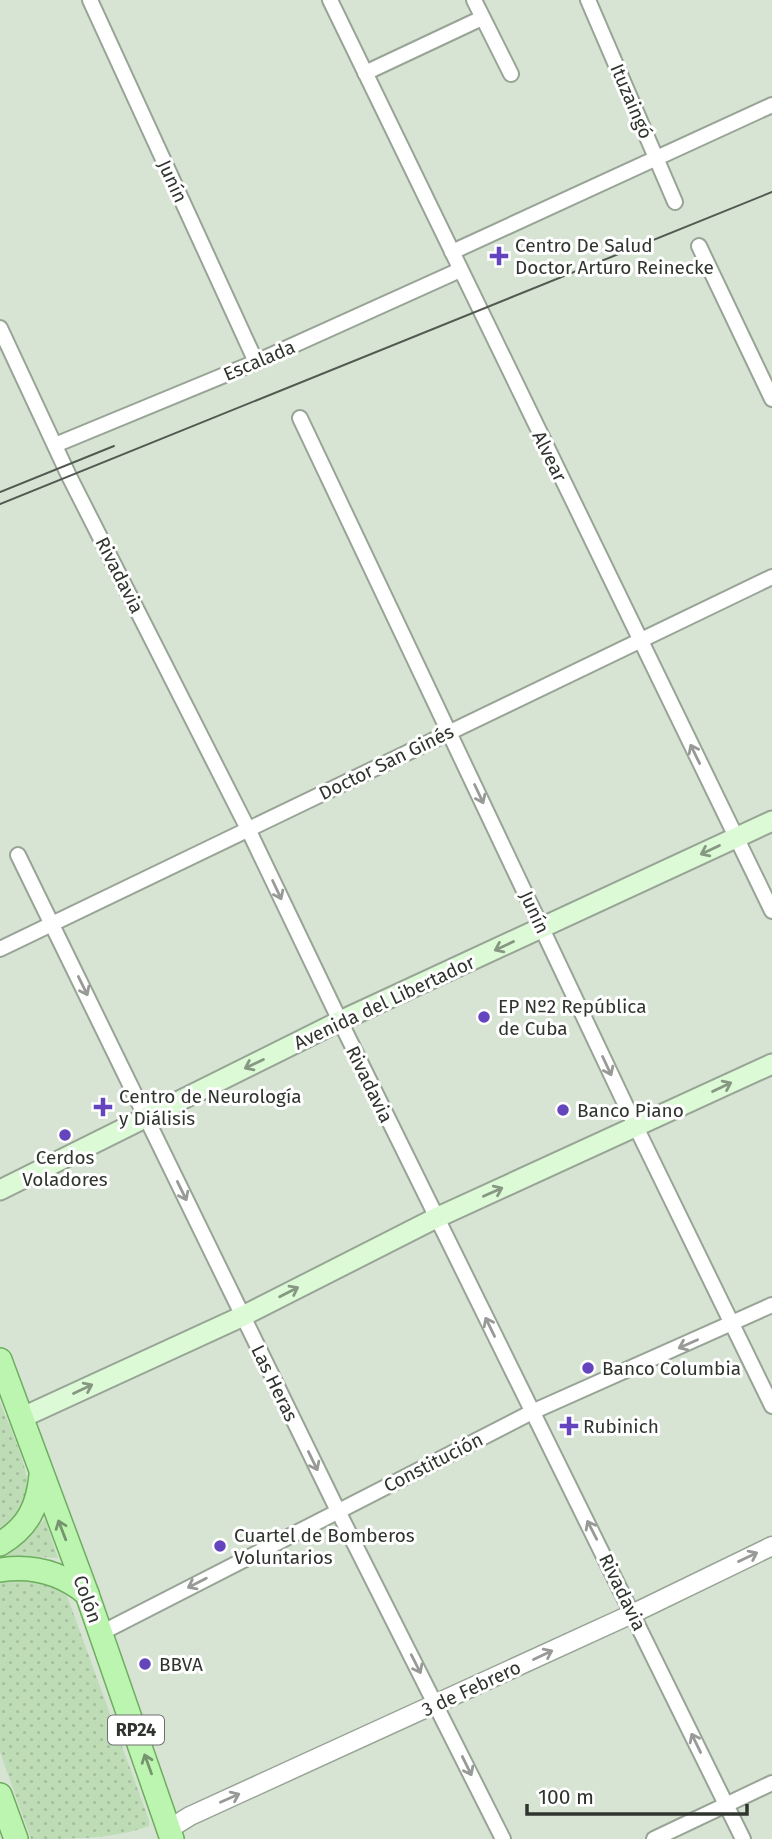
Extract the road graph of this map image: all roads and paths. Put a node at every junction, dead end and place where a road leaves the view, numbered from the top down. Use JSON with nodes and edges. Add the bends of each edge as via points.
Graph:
{"nodes":[{"id":1,"x":90,"y":0,"type":"edge"},
{"id":2,"x":330,"y":0,"type":"edge"},
{"id":3,"x":474,"y":0,"type":"edge"},
{"id":4,"x":588,"y":0,"type":"edge"},
{"id":5,"x":482,"y":18,"type":"junction"},
{"id":6,"x":365,"y":73,"type":"junction"},
{"id":7,"x":511,"y":74,"type":"dead end"},
{"id":8,"x":772,"y":105,"type":"edge"},
{"id":9,"x":656,"y":158,"type":"junction"},
{"id":10,"x":676,"y":202,"type":"dead end"},
{"id":11,"x":699,"y":246,"type":"dead end"},
{"id":12,"x":452,"y":252,"type":"junction"},
{"id":13,"x":460,"y":270,"type":"junction"},
{"id":14,"x":0,"y":328,"type":"edge"},
{"id":15,"x":256,"y":362,"type":"junction"},
{"id":16,"x":772,"y":399,"type":"edge"},
{"id":17,"x":300,"y":418,"type":"dead end"},
{"id":18,"x":55,"y":445,"type":"junction"},
{"id":19,"x":772,"y":577,"type":"edge"},
{"id":20,"x":639,"y":639,"type":"junction"},
{"id":21,"x":450,"y":732,"type":"junction"},
{"id":22,"x":772,"y":821,"type":"edge"},
{"id":23,"x":248,"y":829,"type":"junction"},
{"id":24,"x":736,"y":837,"type":"junction"},
{"id":25,"x":18,"y":855,"type":"dead end"},
{"id":26,"x":772,"y":911,"type":"edge"},
{"id":27,"x":53,"y":924,"type":"junction"},
{"id":28,"x":542,"y":929,"type":"junction"},
{"id":29,"x":0,"y":949,"type":"edge"},
{"id":30,"x":340,"y":1021,"type":"junction"},
{"id":31,"x":772,"y":1065,"type":"edge"},
{"id":32,"x":146,"y":1117,"type":"junction"},
{"id":33,"x":636,"y":1127,"type":"junction"},
{"id":34,"x":0,"y":1190,"type":"edge"},
{"id":35,"x":436,"y":1218,"type":"junction"},
{"id":36,"x":772,"y":1306,"type":"edge"},
{"id":37,"x":243,"y":1316,"type":"junction"},
{"id":38,"x":731,"y":1325,"type":"junction"},
{"id":39,"x":0,"y":1360,"type":"edge"},
{"id":40,"x":772,"y":1406,"type":"edge"},
{"id":41,"x":532,"y":1412,"type":"junction"},
{"id":42,"x":21,"y":1418,"type":"junction"},
{"id":43,"x":41,"y":1474,"type":"junction"},
{"id":44,"x":338,"y":1511,"type":"junction"},
{"id":45,"x":0,"y":1544,"type":"edge"},
{"id":46,"x":772,"y":1546,"type":"edge"},
{"id":47,"x":0,"y":1570,"type":"edge"},
{"id":48,"x":87,"y":1594,"type":"junction"},
{"id":49,"x":634,"y":1613,"type":"junction"},
{"id":50,"x":101,"y":1633,"type":"junction"},
{"id":51,"x":436,"y":1704,"type":"junction"},
{"id":52,"x":772,"y":1783,"type":"edge"},
{"id":53,"x":0,"y":1795,"type":"edge"},
{"id":54,"x":726,"y":1805,"type":"junction"},
{"id":55,"x":165,"y":1836,"type":"edge"},
{"id":56,"x":16,"y":1839,"type":"edge"},
{"id":57,"x":503,"y":1839,"type":"edge"},
{"id":58,"x":654,"y":1839,"type":"edge"},
{"id":59,"x":743,"y":1839,"type":"edge"}],
"edges":[{"from":1,"to":15,"type":"street","name":"Junín"},
{"from":2,"to":6,"type":"street","name":"Alvear"},
{"from":3,"to":5,"type":"street"},
{"from":4,"to":9,"type":"street","name":"Ituzaingó"},
{"from":5,"to":6,"type":"street"},
{"from":5,"to":7,"type":"street"},
{"from":6,"to":12,"type":"street","name":"Alvear"},
{"from":8,"to":9,"type":"street"},
{"from":9,"to":10,"type":"street","name":"Ituzaingó"},
{"from":9,"to":12,"type":"street"},
{"from":11,"to":16,"type":"street"},
{"from":12,"to":13,"type":"street","name":"Alvear"},
{"from":13,"to":15,"type":"street","name":"Escalada"},
{"from":13,"to":20,"type":"street","name":"Alvear"},
{"from":14,"to":18,"type":"street","name":"Rivadavia"},
{"from":15,"to":18,"type":"street","name":"Escalada"},
{"from":17,"to":21,"type":"street","name":"Junín"},
{"from":18,"to":23,"type":"street","name":"Rivadavia"},
{"from":19,"to":20,"type":"street","name":"Doctor San Ginés"},
{"from":20,"to":21,"type":"street","name":"Doctor San Ginés"},
{"from":24,"to":20,"type":"street","name":"Alvear","one_way":true},
{"from":21,"to":23,"type":"street","name":"Doctor San Ginés"},
{"from":21,"to":28,"type":"street","name":"Junín","one_way":true},
{"from":22,"to":24,"type":"main road","name":"Avenida del Libertador"},
{"from":23,"to":27,"type":"street","name":"Doctor San Ginés"},
{"from":23,"to":30,"type":"street","name":"Rivadavia","one_way":true},
{"from":24,"to":26,"type":"street","name":"Alvear"},
{"from":24,"to":28,"type":"main road","name":"Avenida del Libertador","one_way":true},
{"from":25,"to":27,"type":"street","name":"Las Heras"},
{"from":27,"to":29,"type":"street","name":"Doctor San Ginés"},
{"from":27,"to":32,"type":"street","name":"Las Heras","one_way":true},
{"from":28,"to":30,"type":"main road","name":"Avenida del Libertador","one_way":true},
{"from":28,"to":33,"type":"street","name":"Junín","one_way":true},
{"from":30,"to":32,"type":"main road","name":"Avenida del Libertador","one_way":true},
{"from":30,"to":35,"type":"street","name":"Rivadavia"},
{"from":33,"to":31,"type":"main road","one_way":true},
{"from":32,"to":34,"type":"main road","name":"Avenida del Libertador"},
{"from":32,"to":37,"type":"street","name":"Las Heras","one_way":true},
{"from":35,"to":33,"type":"main road","one_way":true},
{"from":33,"to":38,"type":"street","name":"Junín"},
{"from":37,"to":35,"type":"main road","one_way":true},
{"from":41,"to":35,"type":"street","name":"Rivadavia","one_way":true},
{"from":36,"to":38,"type":"street","name":"Constitución"},
{"from":42,"to":37,"type":"main road","one_way":true},
{"from":37,"to":44,"type":"street","name":"Las Heras","one_way":true},
{"from":38,"to":40,"type":"street","name":"Junín"},
{"from":38,"to":41,"type":"street","name":"Constitución","one_way":true},
{"from":39,"to":42,"type":"main road","name":"Colón","number":"RP24"},
{"from":41,"to":44,"type":"street","name":"Constitución"},
{"from":49,"to":41,"type":"street","name":"Rivadavia","one_way":true},
{"from":42,"to":43,"type":"main road","name":"Colón","number":"RP24"},
{"from":43,"to":45,"type":"main road","via":[[34,1511]]},
{"from":48,"to":43,"type":"main road","name":"Colón","number":"RP24","one_way":true},
{"from":44,"to":50,"type":"street","name":"Constitución","one_way":true},
{"from":44,"to":51,"type":"street","name":"Las Heras","one_way":true},
{"from":49,"to":46,"type":"street","name":"3 de Febrero","one_way":true},
{"from":47,"to":48,"type":"main road","via":[[16,1567],[50,1573]]},
{"from":48,"to":50,"type":"main road","name":"Colón","number":"RP24"},
{"from":51,"to":49,"type":"street","name":"3 de Febrero","one_way":true},
{"from":54,"to":49,"type":"street","name":"Rivadavia","one_way":true},
{"from":55,"to":50,"type":"main road","name":"Colón","number":"RP24","one_way":true},
{"from":55,"to":51,"type":"street","name":"3 de Febrero","one_way":true,"via":[[190,1816]]},
{"from":51,"to":57,"type":"street","name":"Las Heras","one_way":true},
{"from":52,"to":54,"type":"street"},
{"from":53,"to":56,"type":"main road"},
{"from":54,"to":58,"type":"street"},
{"from":54,"to":59,"type":"street","name":"Rivadavia"}]}
